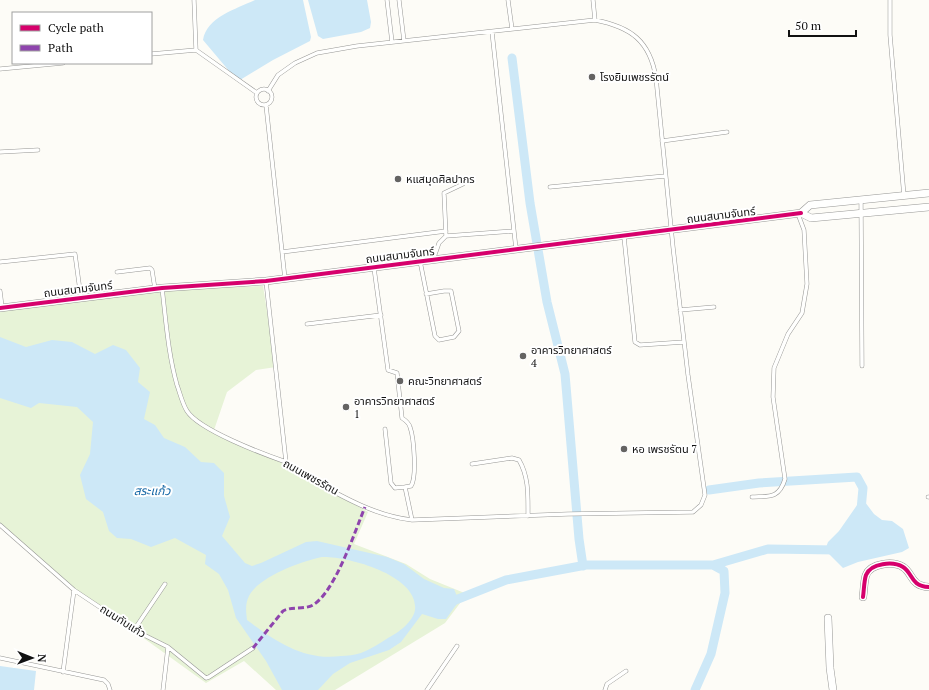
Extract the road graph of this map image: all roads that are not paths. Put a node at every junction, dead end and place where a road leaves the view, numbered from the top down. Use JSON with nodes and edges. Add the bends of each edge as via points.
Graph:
{"nodes":[{"id":1,"x":194,"y":0,"type":"edge"},
{"id":2,"x":387,"y":0,"type":"edge"},
{"id":3,"x":399,"y":0,"type":"edge"},
{"id":4,"x":508,"y":0,"type":"edge"},
{"id":5,"x":593,"y":0,"type":"edge"},
{"id":6,"x":890,"y":0,"type":"edge"},
{"id":7,"x":595,"y":20,"type":"junction"},
{"id":8,"x":512,"y":29,"type":"junction"},
{"id":9,"x":492,"y":32,"type":"junction"},
{"id":10,"x":404,"y":41,"type":"junction"},
{"id":11,"x":392,"y":42,"type":"junction"},
{"id":12,"x":196,"y":50,"type":"junction"},
{"id":13,"x":152,"y":54,"type":"edge"},
{"id":14,"x":52,"y":64,"type":"edge"},
{"id":15,"x":0,"y":69,"type":"edge"},
{"id":16,"x":268,"y":90,"type":"junction"},
{"id":17,"x":257,"y":93,"type":"junction"},
{"id":18,"x":266,"y":105,"type":"junction"},
{"id":19,"x":727,"y":132,"type":"dead end"},
{"id":20,"x":662,"y":141,"type":"junction"},
{"id":21,"x":38,"y":150,"type":"dead end"},
{"id":22,"x":0,"y":152,"type":"edge"},
{"id":23,"x":666,"y":176,"type":"junction"},
{"id":24,"x":463,"y":184,"type":"dead end"},
{"id":25,"x":550,"y":186,"type":"dead end"},
{"id":26,"x":929,"y":193,"type":"edge"},
{"id":27,"x":904,"y":196,"type":"junction"},
{"id":28,"x":861,"y":200,"type":"junction"},
{"id":29,"x":929,"y":207,"type":"edge"},
{"id":30,"x":860,"y":213,"type":"junction"},
{"id":31,"x":800,"y":214,"type":"junction"},
{"id":32,"x":671,"y":230,"type":"junction"},
{"id":33,"x":514,"y":231,"type":"junction"},
{"id":34,"x":446,"y":234,"type":"junction"},
{"id":35,"x":624,"y":237,"type":"junction"},
{"id":36,"x":516,"y":249,"type":"junction"},
{"id":37,"x":282,"y":252,"type":"junction"},
{"id":38,"x":434,"y":260,"type":"junction"},
{"id":39,"x":420,"y":261,"type":"junction"},
{"id":40,"x":0,"y":262,"type":"edge"},
{"id":41,"x":374,"y":267,"type":"junction"},
{"id":42,"x":117,"y":272,"type":"dead end"},
{"id":43,"x":285,"y":279,"type":"junction"},
{"id":44,"x":266,"y":281,"type":"junction"},
{"id":45,"x":159,"y":289,"type":"junction"},
{"id":46,"x":0,"y":291,"type":"edge"},
{"id":47,"x":426,"y":294,"type":"junction"},
{"id":48,"x":81,"y":298,"type":"junction"},
{"id":49,"x":714,"y":307,"type":"dead end"},
{"id":50,"x":1,"y":308,"type":"edge"},
{"id":51,"x":680,"y":310,"type":"junction"},
{"id":52,"x":381,"y":315,"type":"junction"},
{"id":53,"x":307,"y":324,"type":"dead end"},
{"id":54,"x":684,"y":342,"type":"junction"},
{"id":55,"x":862,"y":366,"type":"dead end"},
{"id":56,"x":385,"y":429,"type":"dead end"},
{"id":57,"x":286,"y":462,"type":"junction"},
{"id":58,"x":472,"y":464,"type":"dead end"},
{"id":59,"x":405,"y":487,"type":"junction"},
{"id":60,"x":752,"y":497,"type":"dead end"},
{"id":61,"x":528,"y":516,"type":"junction"},
{"id":62,"x":412,"y":520,"type":"junction"},
{"id":63,"x":0,"y":525,"type":"edge"},
{"id":64,"x":165,"y":584,"type":"dead end"},
{"id":65,"x":929,"y":587,"type":"edge"},
{"id":66,"x":74,"y":590,"type":"junction"},
{"id":67,"x":864,"y":597,"type":"dead end"},
{"id":68,"x":828,"y":618,"type":"dead end"},
{"id":69,"x":134,"y":630,"type":"junction"},
{"id":70,"x":457,"y":646,"type":"dead end"},
{"id":71,"x":168,"y":647,"type":"junction"},
{"id":72,"x":253,"y":648,"type":"dead end"},
{"id":73,"x":0,"y":658,"type":"edge"},
{"id":74,"x":626,"y":671,"type":"dead end"},
{"id":75,"x":63,"y":672,"type":"junction"},
{"id":76,"x":110,"y":690,"type":"edge"},
{"id":77,"x":163,"y":690,"type":"edge"},
{"id":78,"x":427,"y":690,"type":"edge"},
{"id":79,"x":605,"y":690,"type":"edge"},
{"id":80,"x":833,"y":690,"type":"edge"}],
"edges":[{"from":1,"to":12,"type":"lane"},
{"from":2,"to":11,"type":"lane"},
{"from":3,"to":10,"type":"lane"},
{"from":4,"to":8,"type":"lane"},
{"from":5,"to":7,"type":"lane"},
{"from":6,"to":27,"type":"lane","via":[[890,35]]},
{"from":7,"to":8,"type":"lane"},
{"from":7,"to":20,"type":"lane","name":"ถนนเพชรรัตน","via":[[622,28],[646,47],[653,61]]},
{"from":8,"to":9,"type":"lane"},
{"from":9,"to":10,"type":"lane"},
{"from":9,"to":33,"type":"lane"},
{"from":10,"to":11,"type":"lane"},
{"from":11,"to":16,"type":"lane","via":[[317,53],[295,63],[278,75]]},
{"from":12,"to":13,"type":"lane"},
{"from":12,"to":17,"type":"lane"},
{"from":14,"to":15,"type":"lane"},
{"from":16,"to":17,"type":"lane"},
{"from":16,"to":18,"type":"lane","via":[[272,99]]},
{"from":17,"to":18,"type":"lane","via":[[257,102]]},
{"from":18,"to":37,"type":"lane"},
{"from":19,"to":20,"type":"lane"},
{"from":20,"to":23,"type":"lane","name":"ถนนเพชรรัตน"},
{"from":21,"to":22,"type":"lane"},
{"from":23,"to":25,"type":"lane"},
{"from":23,"to":32,"type":"lane","name":"ถนนเพชรรัตน"},
{"from":24,"to":34,"type":"lane","via":[[444,193]]},
{"from":26,"to":27,"type":"street","name":"ถนนสนามจันทร์"},
{"from":27,"to":28,"type":"street","name":"ถนนสนามจันทร์"},
{"from":28,"to":30,"type":"lane"},
{"from":28,"to":31,"type":"street","name":"ถนนสนามจันทร์","via":[[810,205]]},
{"from":29,"to":30,"type":"street","name":"ถนนสนามจันทร์"},
{"from":30,"to":31,"type":"street","name":"ถนนสนามจันทร์","via":[[811,218]]},
{"from":30,"to":55,"type":"lane"},
{"from":31,"to":32,"type":"street","name":"ถนนสนามจันทร์"},
{"from":31,"to":60,"type":"lane","via":[[804,230],[806,284],[802,313],[788,334],[774,368],[773,397],[784,479],[782,489],[774,495]]},
{"from":32,"to":35,"type":"street","name":"ถนนสนามจันทร์"},
{"from":32,"to":51,"type":"lane","name":"ถนนเพชรรัตน"},
{"from":33,"to":34,"type":"lane"},
{"from":33,"to":36,"type":"lane"},
{"from":34,"to":37,"type":"lane"},
{"from":34,"to":38,"type":"lane","via":[[439,243]]},
{"from":35,"to":36,"type":"street","name":"ถนนสนามจันทร์"},
{"from":35,"to":54,"type":"lane","via":[[635,342],[640,345]]},
{"from":36,"to":38,"type":"street","name":"ถนนสนามจันทร์"},
{"from":37,"to":43,"type":"lane"},
{"from":38,"to":39,"type":"street","name":"ถนนสนามจันทร์"},
{"from":39,"to":41,"type":"street","name":"ถนนสนามจันทร์"},
{"from":39,"to":47,"type":"lane"},
{"from":40,"to":48,"type":"lane","via":[[75,254]]},
{"from":41,"to":43,"type":"street","name":"ถนนสนามจันทร์"},
{"from":41,"to":52,"type":"lane"},
{"from":42,"to":45,"type":"lane","name":"ถนนเพชรรัตน","via":[[150,268]]},
{"from":43,"to":44,"type":"street","name":"ถนนสนามจันทร์"},
{"from":44,"to":45,"type":"street","name":"ถนนสนามจันทร์"},
{"from":44,"to":57,"type":"lane"},
{"from":45,"to":48,"type":"street","name":"ถนนสนามจันทร์"},
{"from":45,"to":57,"type":"lane","name":"ถนนเพชรรัตน","via":[[170,361],[187,411],[194,419],[238,444]]},
{"from":46,"to":50,"type":"lane"},
{"from":47,"to":47,"type":"lane","via":[[436,338],[441,340],[454,337],[459,331],[451,291]]},
{"from":48,"to":50,"type":"street","name":"ถนนสนามจันทร์"},
{"from":49,"to":51,"type":"lane"},
{"from":51,"to":54,"type":"lane","name":"ถนนเพชรรัตน"},
{"from":52,"to":53,"type":"lane"},
{"from":52,"to":59,"type":"lane","via":[[388,370],[397,373],[402,418],[409,423],[411,432],[415,477],[411,486]]},
{"from":54,"to":61,"type":"lane","name":"ถนนเพชรรัตน","via":[[706,494],[701,505],[692,512]]},
{"from":56,"to":59,"type":"lane","via":[[391,483],[395,488]]},
{"from":57,"to":62,"type":"lane","name":"ถนนเพชรรัตน","via":[[288,467],[365,507],[399,519]]},
{"from":58,"to":61,"type":"lane","via":[[512,458],[519,460],[527,481]]},
{"from":59,"to":62,"type":"lane"},
{"from":61,"to":62,"type":"lane","name":"ถนนเพชรรัตน"},
{"from":63,"to":66,"type":"lane","name":"ถนนทับแก้ว"},
{"from":64,"to":69,"type":"lane"},
{"from":65,"to":67,"type":"street","via":[[916,583],[904,567],[881,564],[866,574]]},
{"from":66,"to":69,"type":"lane","name":"ถนนทับแก้ว"},
{"from":66,"to":75,"type":"lane"},
{"from":68,"to":80,"type":"street"},
{"from":69,"to":71,"type":"lane","name":"ถนนทับแก้ว"},
{"from":70,"to":78,"type":"lane"},
{"from":71,"to":72,"type":"lane","name":"ถนนทับแก้ว","via":[[206,678]]},
{"from":71,"to":77,"type":"lane"},
{"from":73,"to":75,"type":"lane"},
{"from":74,"to":79,"type":"lane","via":[[607,684]]},
{"from":75,"to":76,"type":"lane","via":[[104,680]]}]}
